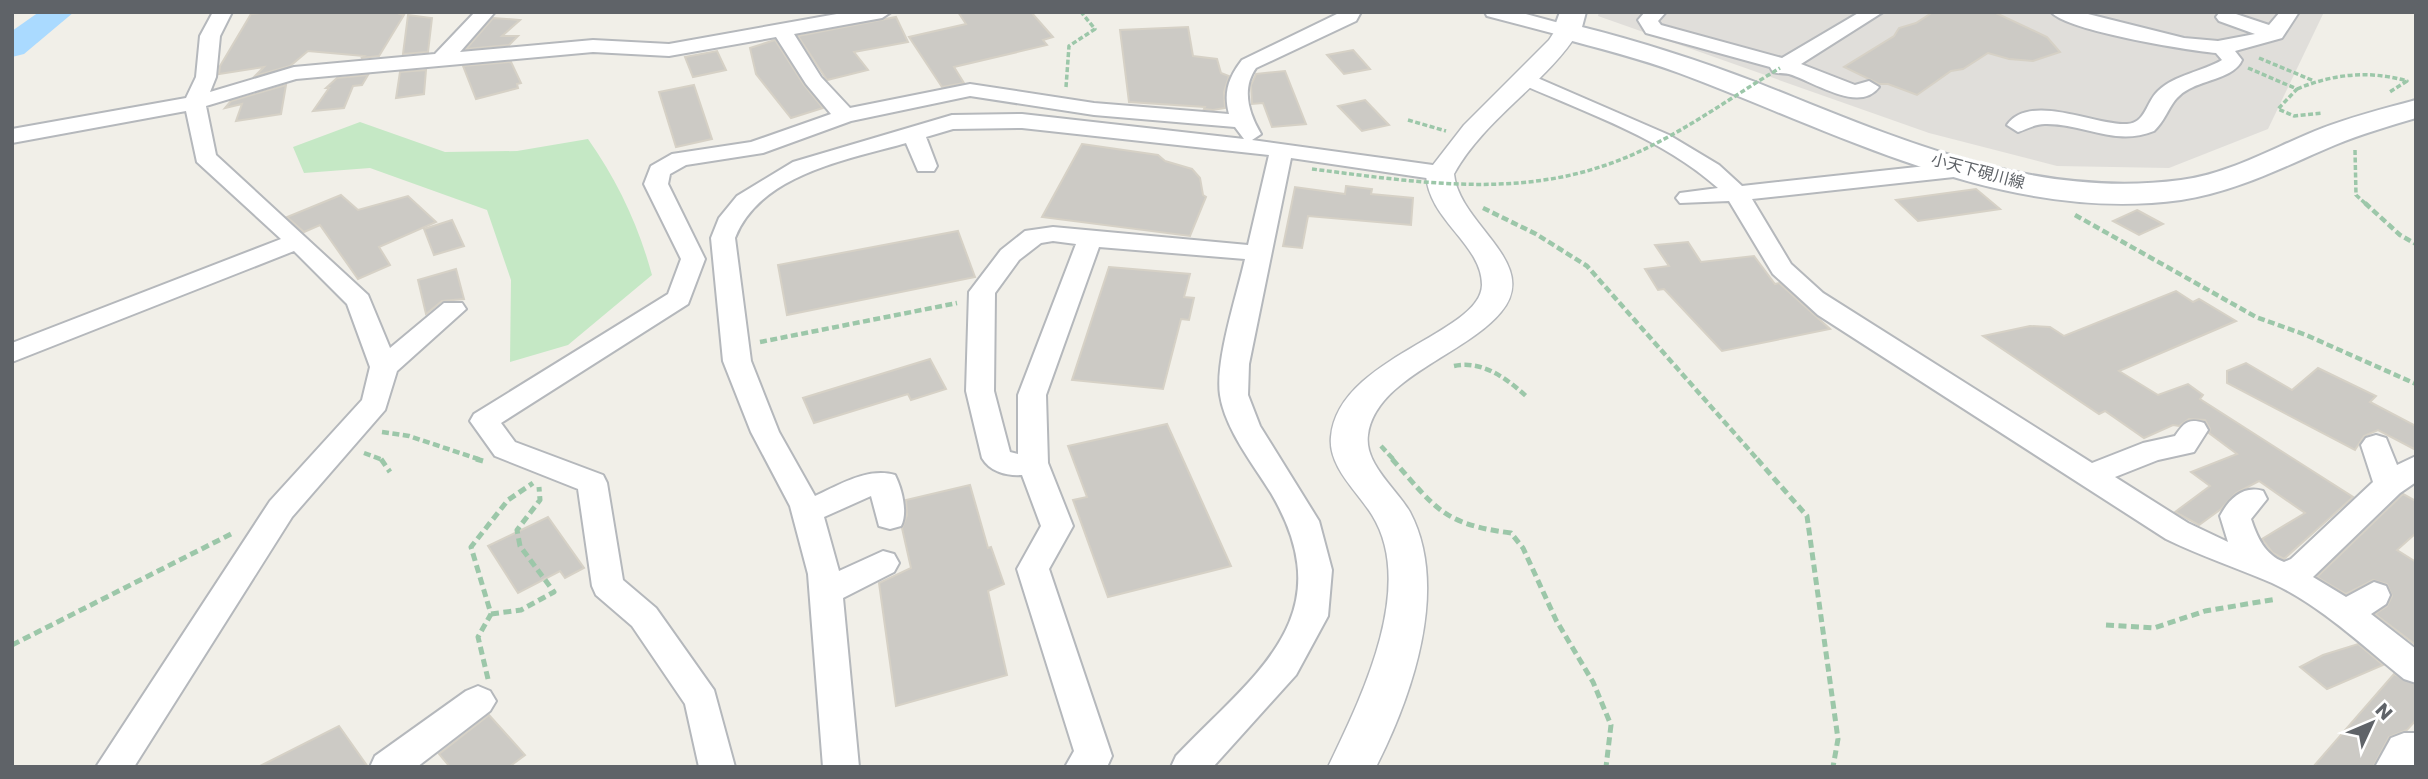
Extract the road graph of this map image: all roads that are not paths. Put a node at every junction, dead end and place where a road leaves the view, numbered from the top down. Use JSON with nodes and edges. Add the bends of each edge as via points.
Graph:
{"nodes":[{"id":1,"x":223,"y":12,"type":"edge"},
{"id":2,"x":486,"y":12,"type":"edge"},
{"id":3,"x":883,"y":12,"type":"edge"},
{"id":4,"x":1351,"y":12,"type":"edge"},
{"id":5,"x":1494,"y":12,"type":"edge"},
{"id":6,"x":1657,"y":12,"type":"edge"},
{"id":7,"x":1874,"y":12,"type":"edge"},
{"id":8,"x":2060,"y":12,"type":"edge"},
{"id":9,"x":2290,"y":12,"type":"edge"},
{"id":10,"x":2226,"y":17,"type":"dead end"},
{"id":11,"x":1570,"y":22,"type":"edge"},
{"id":12,"x":782,"y":30,"type":"junction"},
{"id":13,"x":2275,"y":34,"type":"junction"},
{"id":14,"x":2221,"y":46,"type":"junction"},
{"id":15,"x":441,"y":60,"type":"junction"},
{"id":16,"x":1782,"y":66,"type":"junction"},
{"id":17,"x":1526,"y":79,"type":"junction"},
{"id":18,"x":1869,"y":87,"type":"dead end"},
{"id":19,"x":195,"y":103,"type":"junction"},
{"id":20,"x":2404,"y":112,"type":"edge"},
{"id":21,"x":845,"y":116,"type":"junction"},
{"id":22,"x":1241,"y":121,"type":"junction"},
{"id":23,"x":2018,"y":125,"type":"dead end"},
{"id":24,"x":915,"y":133,"type":"junction"},
{"id":25,"x":12,"y":136,"type":"edge"},
{"id":26,"x":1270,"y":149,"type":"junction"},
{"id":27,"x":926,"y":166,"type":"dead end"},
{"id":28,"x":1963,"y":169,"type":"junction"},
{"id":29,"x":1451,"y":189,"type":"junction"},
{"id":30,"x":1736,"y":196,"type":"junction"},
{"id":31,"x":1688,"y":198,"type":"dead end"},
{"id":32,"x":1090,"y":239,"type":"junction"},
{"id":33,"x":298,"y":240,"type":"junction"},
{"id":34,"x":1259,"y":253,"type":"junction"},
{"id":35,"x":453,"y":309,"type":"dead end"},
{"id":36,"x":12,"y":353,"type":"edge"},
{"id":37,"x":384,"y":367,"type":"junction"},
{"id":38,"x":2193,"y":430,"type":"dead end"},
{"id":39,"x":2376,"y":445,"type":"dead end"},
{"id":40,"x":1033,"y":463,"type":"junction"},
{"id":41,"x":2416,"y":467,"type":"edge"},
{"id":42,"x":2089,"y":476,"type":"junction"},
{"id":43,"x":2389,"y":485,"type":"junction"},
{"id":44,"x":2252,"y":499,"type":"dead end"},
{"id":45,"x":806,"y":512,"type":"junction"},
{"id":46,"x":890,"y":518,"type":"dead end"},
{"id":47,"x":883,"y":563,"type":"dead end"},
{"id":48,"x":2273,"y":571,"type":"junction"},
{"id":49,"x":826,"y":592,"type":"junction"},
{"id":50,"x":2374,"y":596,"type":"dead end"},
{"id":51,"x":2347,"y":614,"type":"junction"},
{"id":52,"x":2416,"y":669,"type":"edge"},
{"id":53,"x":478,"y":701,"type":"road end"},
{"id":54,"x":2416,"y":749,"type":"edge"},
{"id":55,"x":114,"y":767,"type":"edge"},
{"id":56,"x":388,"y":767,"type":"edge"},
{"id":57,"x":718,"y":767,"type":"edge"},
{"id":58,"x":841,"y":767,"type":"edge"},
{"id":59,"x":1083,"y":767,"type":"edge"},
{"id":60,"x":1189,"y":767,"type":"edge"},
{"id":61,"x":1351,"y":767,"type":"edge"},
{"id":62,"x":2393,"y":767,"type":"edge"}],
"edges":[{"from":1,"to":19,"type":"street","via":[[210,36],[206,77]]},
{"from":2,"to":15,"type":"street"},
{"from":3,"to":12,"type":"street"},
{"from":4,"to":22,"type":"street","via":[[1349,18],[1250,64],[1235,88]]},
{"from":5,"to":11,"type":"street"},
{"from":6,"to":16,"type":"street","via":[[1648,20],[1653,29]]},
{"from":7,"to":16,"type":"street"},
{"from":8,"to":14,"type":"street","via":[[2144,38]]},
{"from":9,"to":13,"type":"street"},
{"from":10,"to":13,"type":"street"},
{"from":11,"to":17,"type":"street"},
{"from":11,"to":28,"type":"main road","name":"小天下硯川線"},
{"from":12,"to":15,"type":"street","via":[[669,50],[593,46]]},
{"from":12,"to":21,"type":"street","via":[[813,79]]},
{"from":13,"to":14,"type":"street"},
{"from":14,"to":23,"type":"street","via":[[2232,60],[2230,65],[2168,92],[2147,127],[2118,131],[2045,117]]},
{"from":15,"to":19,"type":"street","via":[[295,74]]},
{"from":16,"to":18,"type":"street","via":[[1855,92]]},
{"from":17,"to":29,"type":"street","via":[[1471,136]]},
{"from":17,"to":30,"type":"street","via":[[1678,151],[1710,169]]},
{"from":19,"to":25,"type":"street"},
{"from":19,"to":33,"type":"street","via":[[205,157]]},
{"from":20,"to":28,"type":"main road","name":"小天下硯川線","via":[[2342,120],[2250,173],[2179,191],[2138,195],[2077,192]]},
{"from":21,"to":22,"type":"street","via":[[970,90]]},
{"from":21,"to":57,"type":"street","via":[[755,148],[680,159],[659,171],[656,184],[693,259],[679,298],[484,421],[505,449],[592,483],[608,586],[644,617],[702,700]]},
{"from":22,"to":26,"type":"street"},
{"from":24,"to":26,"type":"street","via":[[952,122],[1022,121]]},
{"from":24,"to":27,"type":"street"},
{"from":24,"to":45,"type":"street","via":[[801,167],[745,201],[723,238],[737,361],[765,432]]},
{"from":26,"to":29,"type":"street"},
{"from":26,"to":34,"type":"street"},
{"from":28,"to":30,"type":"street"},
{"from":29,"to":61,"type":"street","via":[[1452,211],[1491,258],[1497,283],[1493,302],[1474,321],[1373,390],[1352,414],[1349,441],[1362,474],[1392,514],[1409,572],[1405,628],[1376,714]]},
{"from":30,"to":31,"type":"street"},
{"from":30,"to":42,"type":"street","via":[[1778,263],[1810,296]]},
{"from":32,"to":34,"type":"street"},
{"from":32,"to":40,"type":"street","via":[[1032,395]]},
{"from":32,"to":40,"type":"street","via":[[1034,236],[1010,255],[982,292],[980,391],[997,457],[1012,465]]},
{"from":33,"to":36,"type":"street"},
{"from":33,"to":37,"type":"street","via":[[359,301]]},
{"from":34,"to":60,"type":"street","via":[[1235,364],[1234,395],[1246,427],[1303,521],[1316,570],[1311,616],[1284,664]]},
{"from":35,"to":37,"type":"street"},
{"from":37,"to":55,"type":"street","via":[[375,403],[281,509]]},
{"from":38,"to":42,"type":"street","via":[[2184,445],[2153,450]]},
{"from":39,"to":43,"type":"street"},
{"from":40,"to":59,"type":"street","via":[[1057,526],[1033,569],[1094,756]]},
{"from":41,"to":43,"type":"street"},
{"from":42,"to":48,"type":"street","via":[[2177,531]]},
{"from":43,"to":48,"type":"street","via":[[2302,568]]},
{"from":44,"to":48,"type":"street","via":[[2235,516],[2242,537]]},
{"from":45,"to":46,"type":"street","via":[[884,483]]},
{"from":45,"to":49,"type":"street"},
{"from":47,"to":49,"type":"street"},
{"from":48,"to":51,"type":"street"},
{"from":49,"to":58,"type":"street"},
{"from":50,"to":51,"type":"street"},
{"from":51,"to":52,"type":"street"},
{"from":53,"to":56,"type":"street"},
{"from":54,"to":62,"type":"street","via":[[2404,749]]}]}
